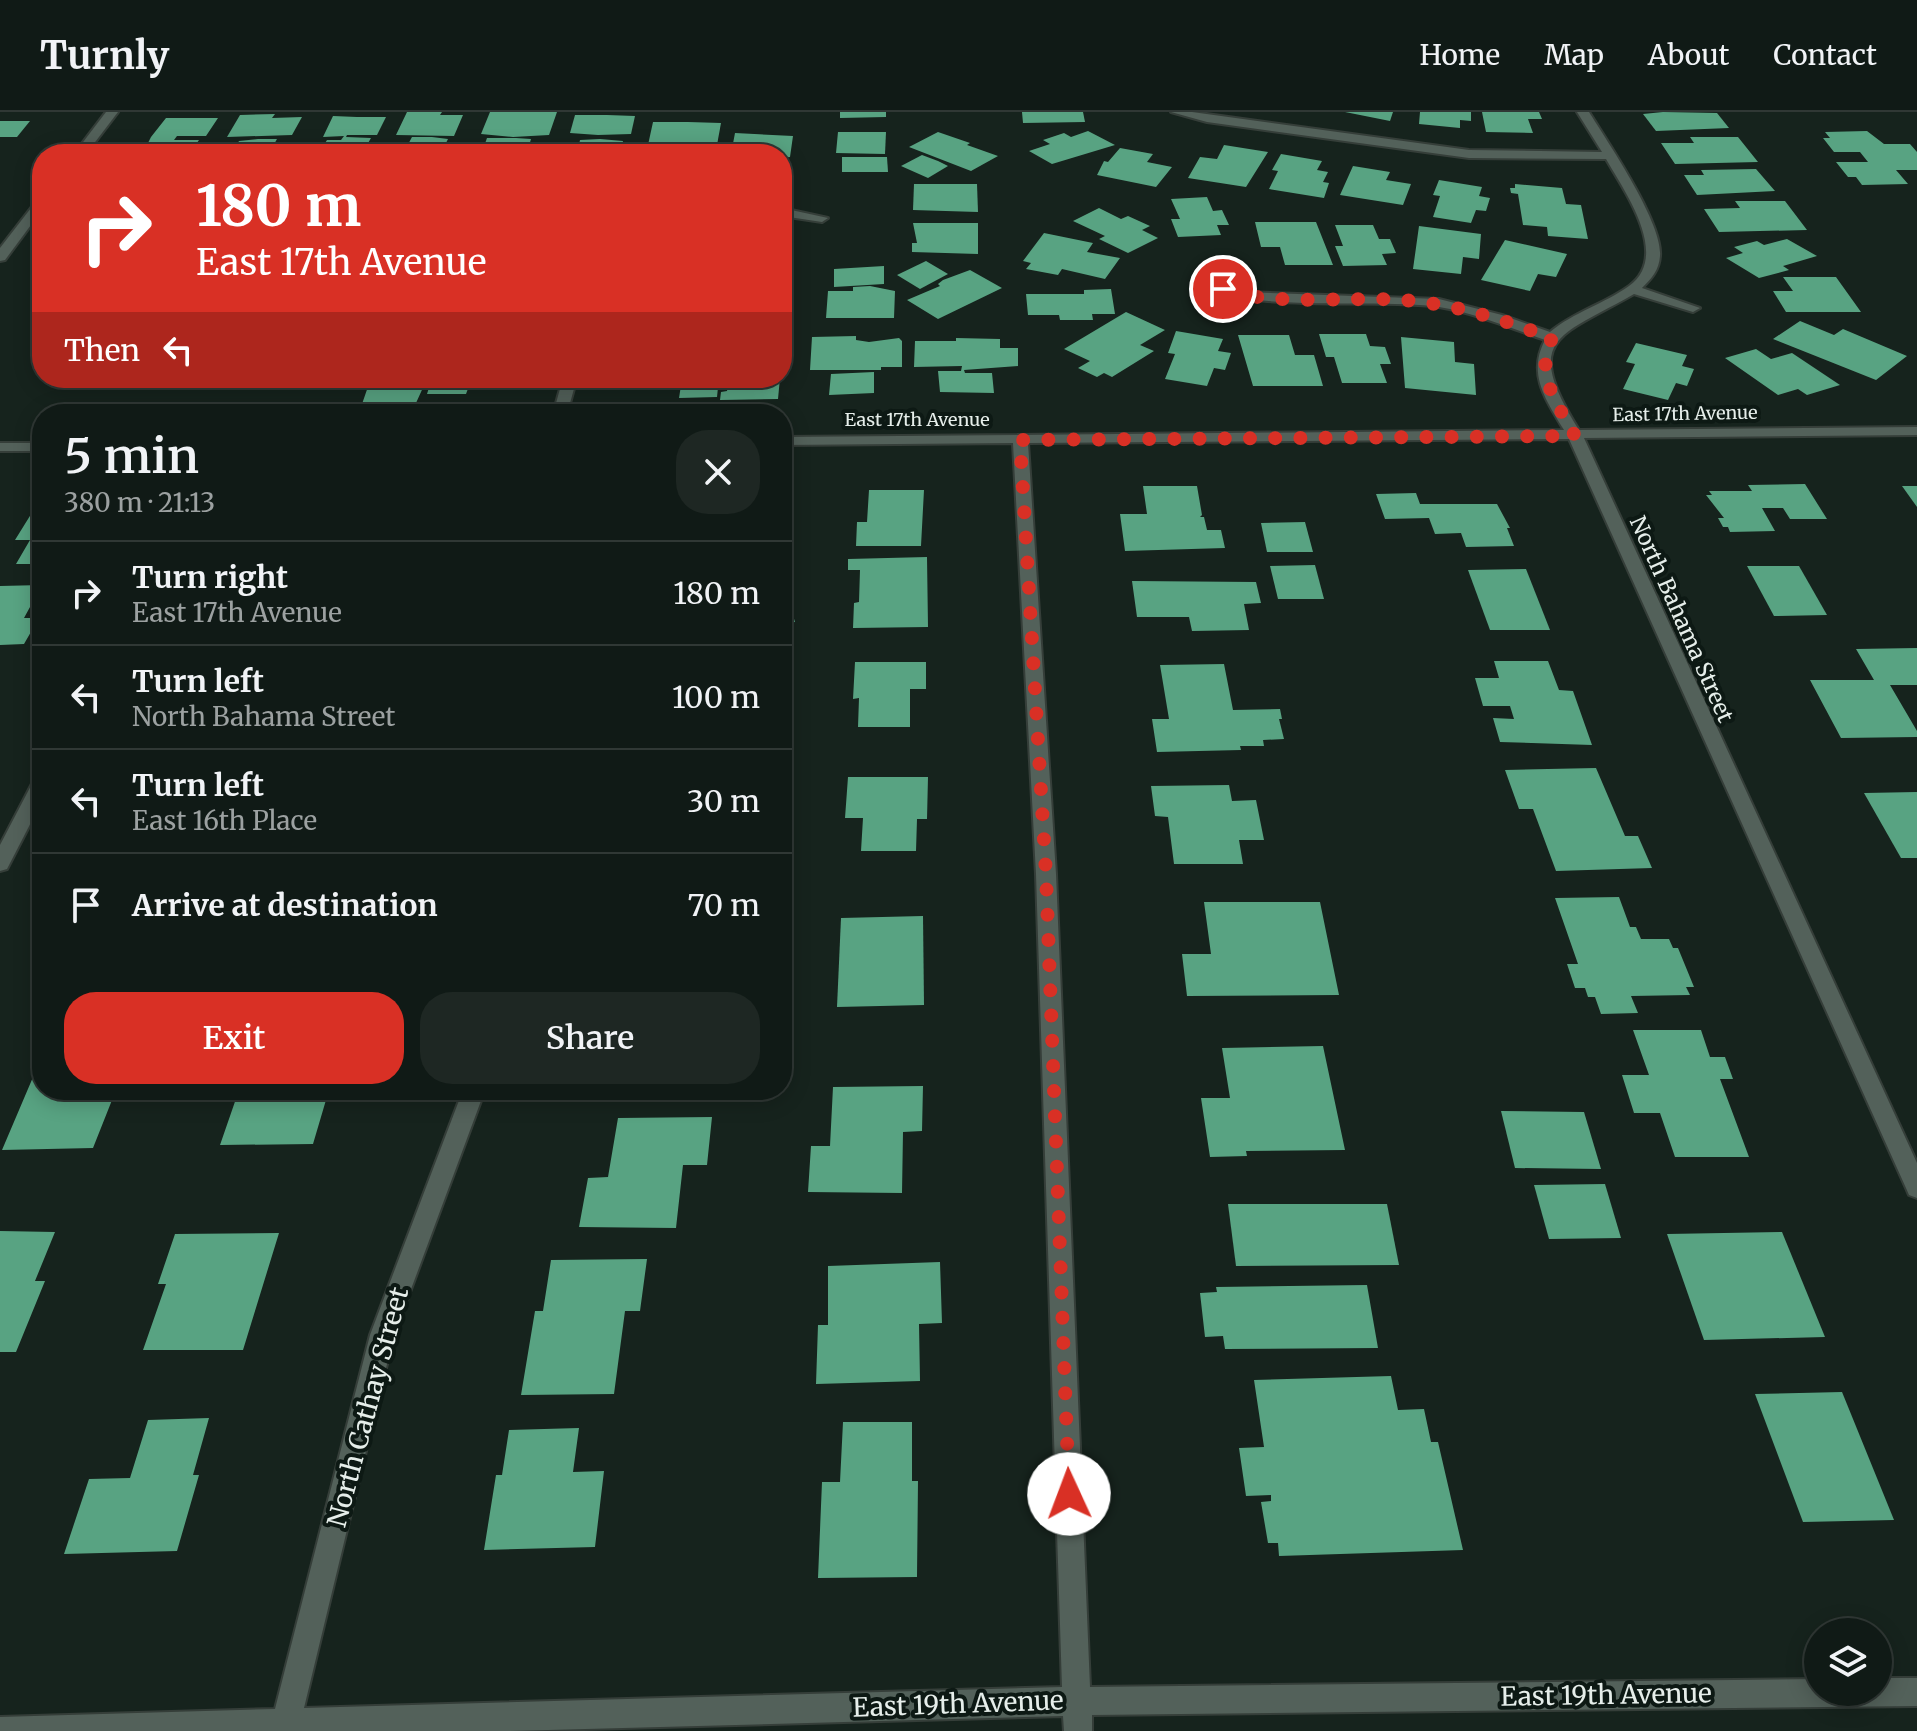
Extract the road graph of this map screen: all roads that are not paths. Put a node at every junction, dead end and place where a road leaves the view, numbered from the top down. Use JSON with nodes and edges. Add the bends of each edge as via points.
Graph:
{"nodes":[{"id":1,"x":112,"y":112,"type":"edge"},
{"id":2,"x":1177,"y":112,"type":"edge"},
{"id":3,"x":1583,"y":112,"type":"edge"},
{"id":4,"x":88,"y":144,"type":"edge"},
{"id":5,"x":1611,"y":156,"type":"junction"},
{"id":6,"x":792,"y":214,"type":"edge"},
{"id":7,"x":32,"y":215,"type":"edge"},
{"id":8,"x":822,"y":218,"type":"dead end"},
{"id":9,"x":0,"y":257,"type":"edge"},
{"id":10,"x":1203,"y":282,"type":"dead end"},
{"id":11,"x":1633,"y":289,"type":"junction"},
{"id":12,"x":1693,"y":308,"type":"dead end"},
{"id":13,"x":1552,"y":338,"type":"junction"},
{"id":14,"x":1917,"y":431,"type":"edge"},
{"id":15,"x":1575,"y":436,"type":"junction"},
{"id":16,"x":1020,"y":440,"type":"junction"},
{"id":17,"x":792,"y":441,"type":"edge"},
{"id":18,"x":0,"y":447,"type":"edge"},
{"id":19,"x":32,"y":447,"type":"edge"},
{"id":20,"x":32,"y":802,"type":"edge"},
{"id":21,"x":0,"y":864,"type":"edge"},
{"id":22,"x":470,"y":1100,"type":"edge"},
{"id":23,"x":1917,"y":1188,"type":"edge"},
{"id":24,"x":1917,"y":1692,"type":"edge"},
{"id":25,"x":1076,"y":1701,"type":"junction"},
{"id":26,"x":285,"y":1727,"type":"edge"},
{"id":27,"x":0,"y":1731,"type":"edge"},
{"id":28,"x":1078,"y":1731,"type":"edge"}],
"edges":[{"from":1,"to":4,"type":"street"},
{"from":2,"to":5,"type":"street","via":[[1469,154]]},
{"from":3,"to":5,"type":"street"},
{"from":5,"to":11,"type":"street","via":[[1652,239],[1651,267]]},
{"from":6,"to":8,"type":"street"},
{"from":7,"to":9,"type":"street"},
{"from":10,"to":13,"type":"street","via":[[1243,296],[1439,303]]},
{"from":11,"to":12,"type":"street"},
{"from":11,"to":13,"type":"street","via":[[1586,312]]},
{"from":13,"to":15,"type":"street","name":"North Bahama Street","via":[[1545,353],[1545,382]]},
{"from":14,"to":15,"type":"street","name":"East 17th Avenue"},
{"from":15,"to":16,"type":"street","name":"East 17th Avenue"},
{"from":15,"to":23,"type":"street","name":"North Bahama Street"},
{"from":16,"to":17,"type":"street","name":"East 17th Avenue"},
{"from":16,"to":25,"type":"street","via":[[1046,874]]},
{"from":18,"to":19,"type":"street"},
{"from":20,"to":21,"type":"street"},
{"from":22,"to":26,"type":"street","name":"North Cathay Street","via":[[382,1335]]},
{"from":24,"to":25,"type":"street","name":"East 19th Avenue"},
{"from":25,"to":26,"type":"street","name":"East 19th Avenue"},
{"from":25,"to":28,"type":"street"},
{"from":26,"to":27,"type":"street","name":"East 19th Avenue"}]}
